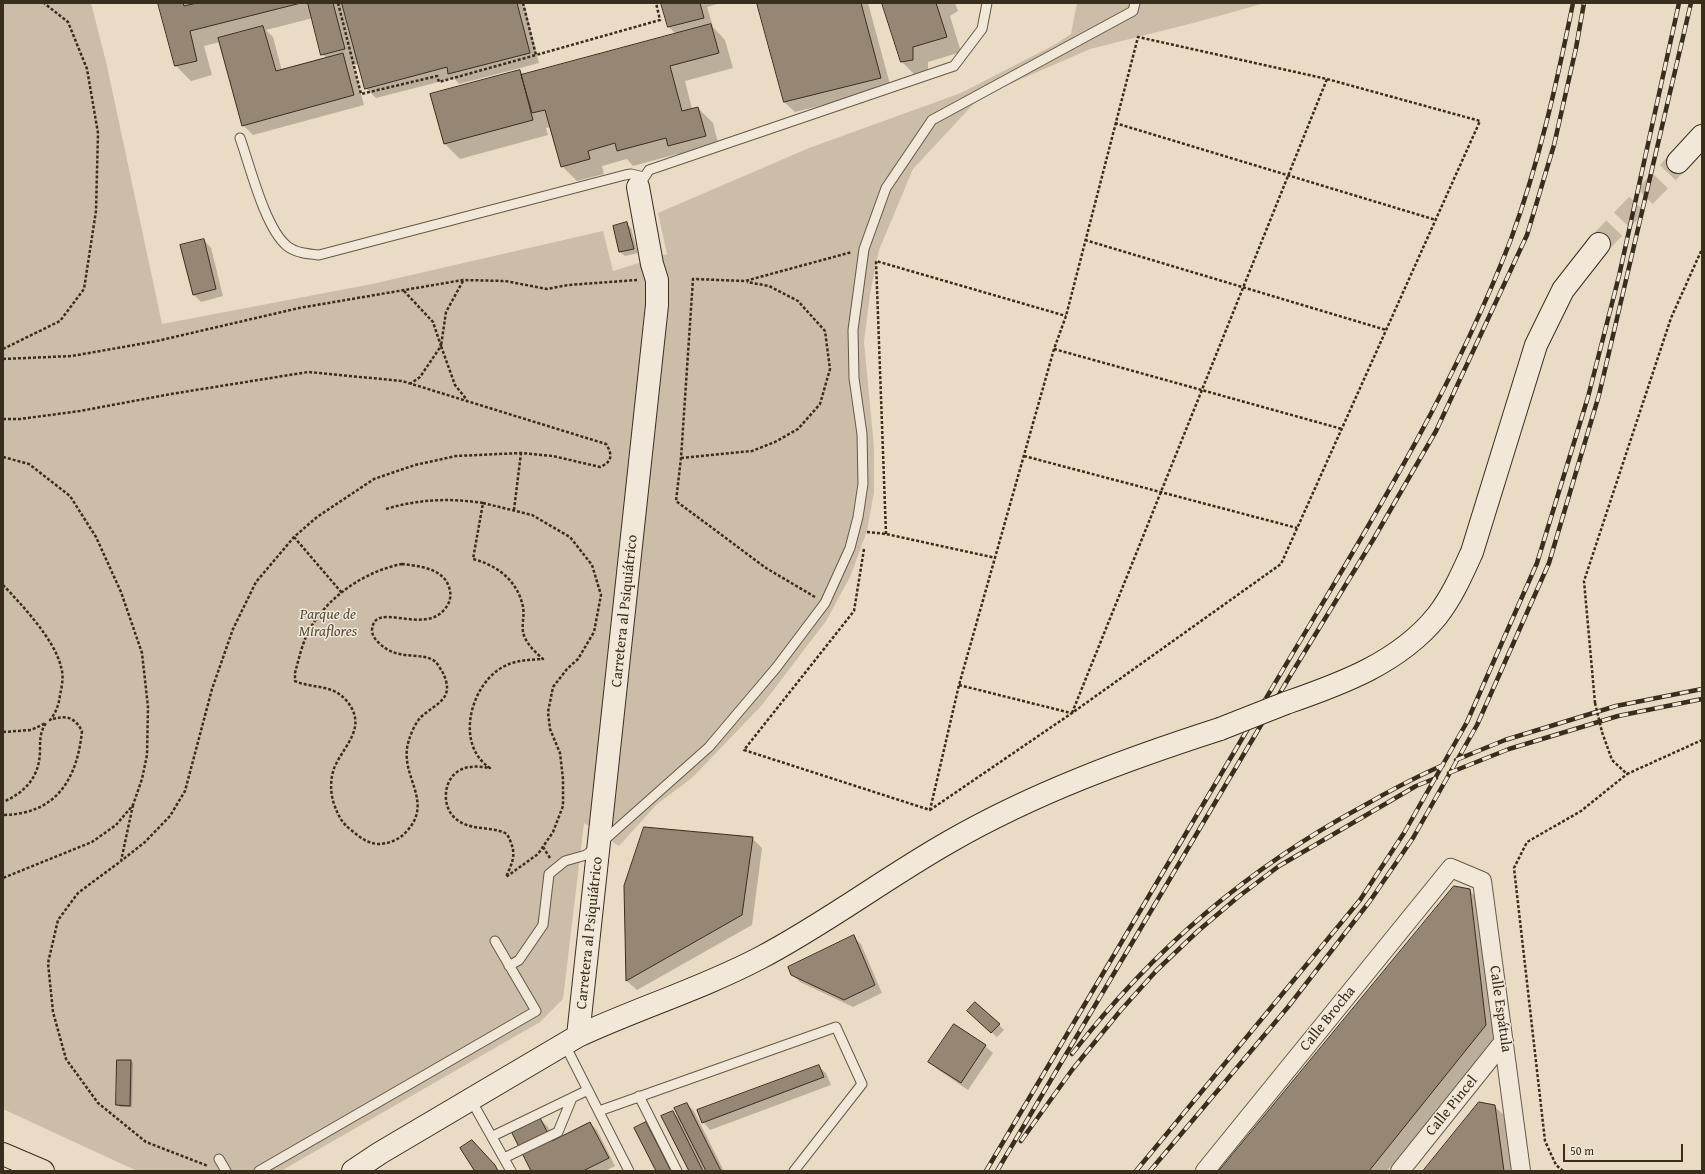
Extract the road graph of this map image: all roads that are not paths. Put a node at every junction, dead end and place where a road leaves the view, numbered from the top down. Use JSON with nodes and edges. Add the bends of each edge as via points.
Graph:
{"nodes":[{"id":1,"x":987,"y":3,"type":"edge"},
{"id":2,"x":1135,"y":3,"type":"edge"},
{"id":3,"x":1702,"y":136,"type":"edge"},
{"id":4,"x":240,"y":138,"type":"dead end"},
{"id":5,"x":1678,"y":162,"type":"tunnel mouth"},
{"id":6,"x":641,"y":182,"type":"junction"},
{"id":7,"x":1600,"y":244,"type":"tunnel mouth"},
{"id":8,"x":600,"y":844,"type":"junction"},
{"id":9,"x":1451,"y":868,"type":"joint"},
{"id":10,"x":495,"y":941,"type":"dead end"},
{"id":11,"x":509,"y":966,"type":"junction"},
{"id":12,"x":572,"y":1040,"type":"junction"},
{"id":13,"x":1504,"y":1041,"type":"junction"},
{"id":14,"x":588,"y":1090,"type":"junction"},
{"id":15,"x":639,"y":1096,"type":"junction"},
{"id":16,"x":572,"y":1098,"type":"junction"},
{"id":17,"x":471,"y":1100,"type":"junction"},
{"id":18,"x":599,"y":1111,"type":"junction"},
{"id":19,"x":492,"y":1136,"type":"junction"},
{"id":20,"x":380,"y":1153,"type":"junction"},
{"id":21,"x":3,"y":1154,"type":"edge"},
{"id":22,"x":504,"y":1158,"type":"junction"},
{"id":23,"x":219,"y":1160,"type":"road end"},
{"id":24,"x":43,"y":1171,"type":"edge"},
{"id":25,"x":226,"y":1171,"type":"edge"},
{"id":26,"x":259,"y":1171,"type":"edge"},
{"id":27,"x":353,"y":1171,"type":"edge"},
{"id":28,"x":363,"y":1171,"type":"edge"},
{"id":29,"x":511,"y":1171,"type":"edge"},
{"id":30,"x":629,"y":1171,"type":"edge"},
{"id":31,"x":677,"y":1171,"type":"edge"},
{"id":32,"x":794,"y":1171,"type":"edge"},
{"id":33,"x":1205,"y":1171,"type":"edge"},
{"id":34,"x":1400,"y":1171,"type":"edge"},
{"id":35,"x":1521,"y":1171,"type":"edge"}],
"edges":[{"from":1,"to":6,"type":"lane","via":[[982,29],[954,66],[649,170]]},
{"from":2,"to":8,"type":"lane","via":[[1133,11],[932,120],[886,188],[864,249],[853,330],[854,378],[862,434],[863,484],[850,548],[825,603],[776,668],[709,746]]},
{"from":3,"to":5,"type":"street"},
{"from":4,"to":6,"type":"lane","via":[[268,218],[279,238],[301,253],[319,255],[625,175],[637,175]]},
{"from":6,"to":8,"type":"street","name":"Carretera al Psiquiátrico","via":[[652,264],[657,280],[657,305]]},
{"from":7,"to":12,"type":"street","bridge":true,"via":[[1563,290],[1544,325],[1472,552],[1459,581],[1437,616],[1396,655],[1354,676],[1286,703],[1095,773],[1023,803],[904,868],[813,928],[759,959]]},
{"from":8,"to":11,"type":"lane","via":[[586,855],[565,861],[549,874],[543,925],[519,960]]},
{"from":8,"to":12,"type":"street","name":"Carretera al Psiquiátrico"},
{"from":9,"to":13,"type":"street","name":"Calle Espátula","via":[[1482,881]]},
{"from":9,"to":33,"type":"street","name":"Calle Brocha"},
{"from":10,"to":11,"type":"lane"},
{"from":11,"to":26,"type":"lane","via":[[536,1011]]},
{"from":12,"to":14,"type":"lane"},
{"from":12,"to":17,"type":"street"},
{"from":13,"to":34,"type":"street","name":"Calle Pincel"},
{"from":13,"to":35,"type":"street","name":"Calle Espátula"},
{"from":14,"to":16,"type":"lane"},
{"from":14,"to":18,"type":"lane"},
{"from":15,"to":18,"type":"lane"},
{"from":15,"to":31,"type":"lane"},
{"from":15,"to":32,"type":"lane","via":[[836,1027],[862,1084]]},
{"from":16,"to":19,"type":"lane"},
{"from":16,"to":22,"type":"lane","via":[[558,1132]]},
{"from":17,"to":19,"type":"lane"},
{"from":17,"to":20,"type":"street"},
{"from":18,"to":30,"type":"lane"},
{"from":19,"to":22,"type":"lane"},
{"from":20,"to":27,"type":"street"},
{"from":20,"to":28,"type":"street"},
{"from":21,"to":24,"type":"main road"},
{"from":22,"to":29,"type":"lane"},
{"from":23,"to":25,"type":"lane"}]}
